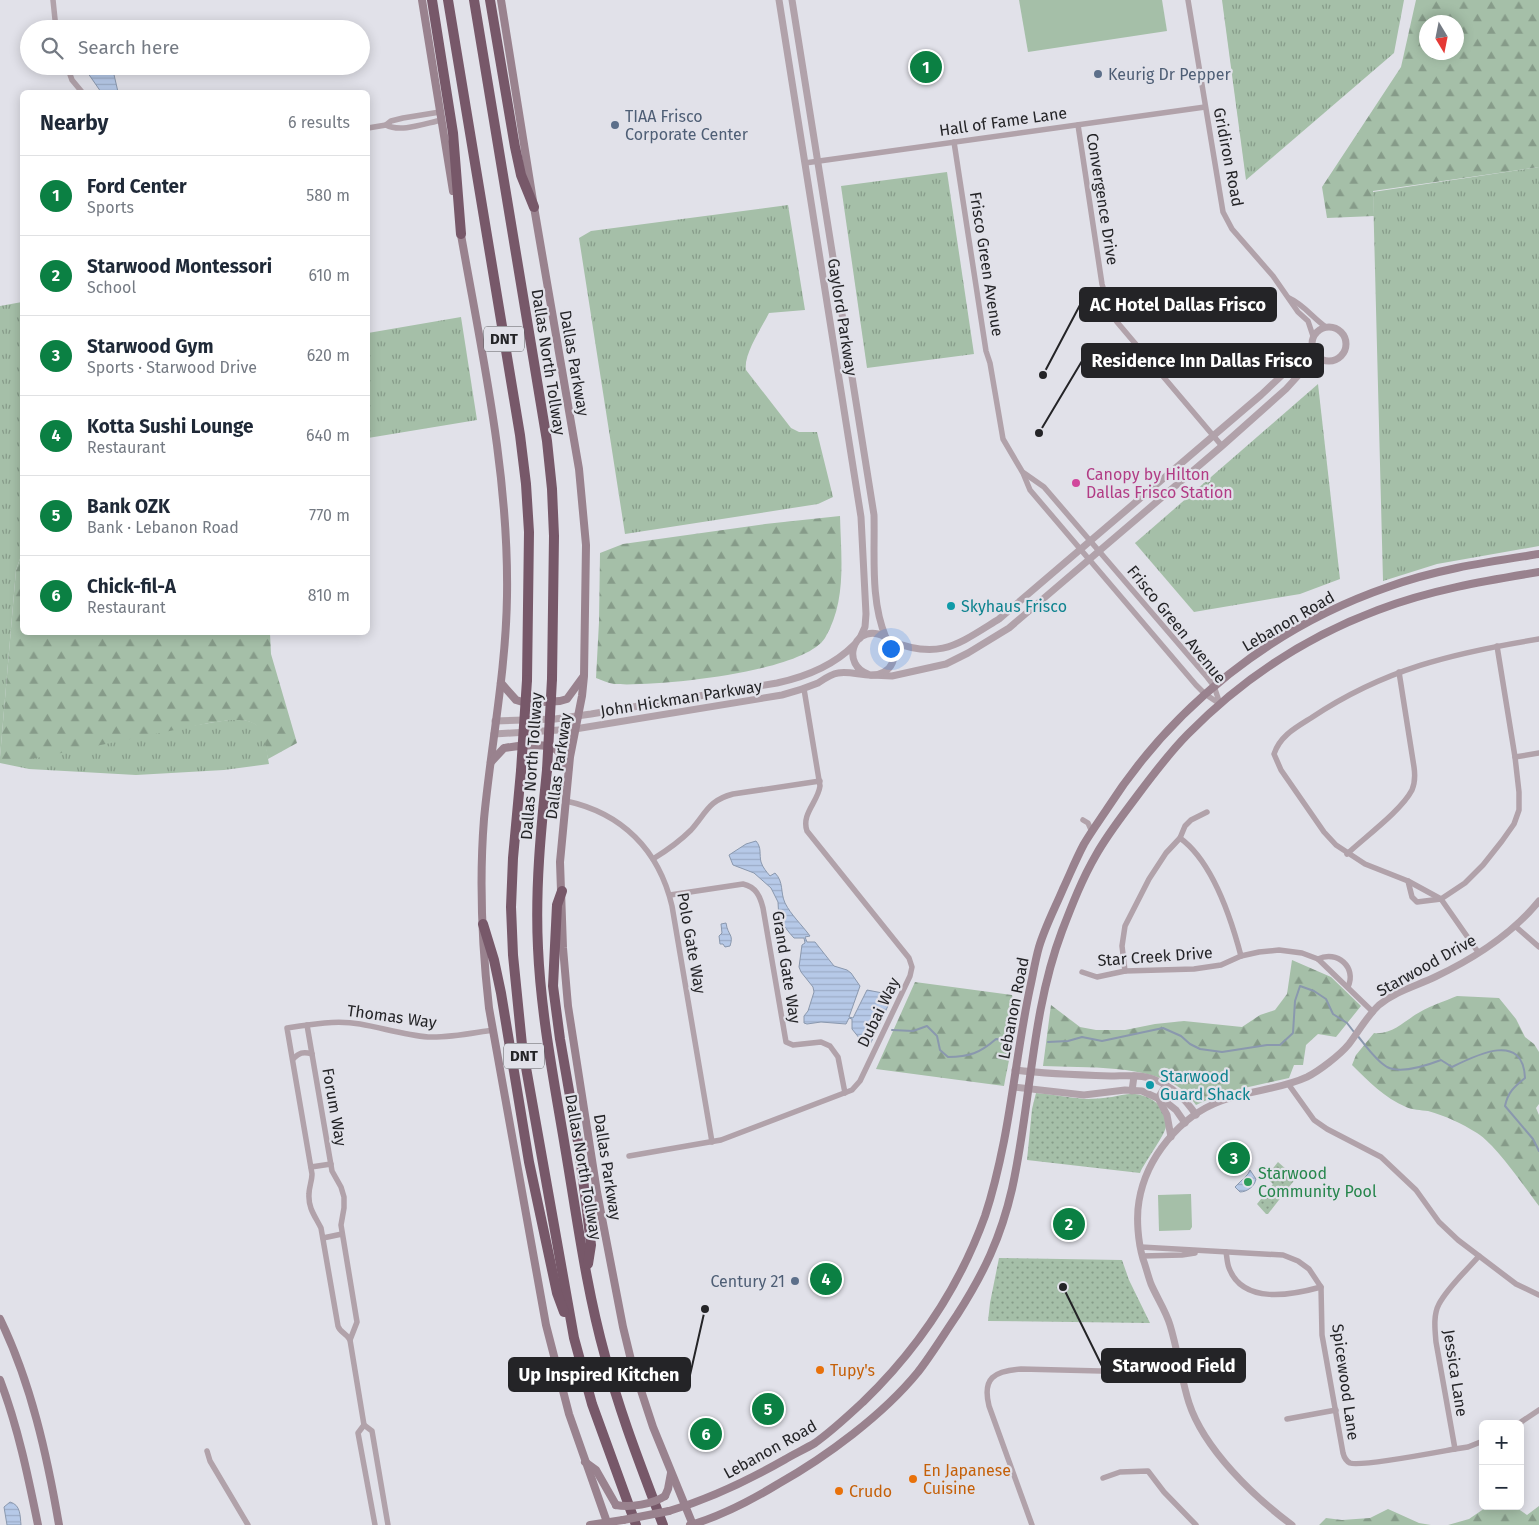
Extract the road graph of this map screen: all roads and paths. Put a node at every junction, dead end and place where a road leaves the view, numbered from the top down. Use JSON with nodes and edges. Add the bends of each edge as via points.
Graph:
{"nodes":[{"id":1,"x":53,"y":0,"type":"edge"},
{"id":2,"x":422,"y":0,"type":"edge"},
{"id":3,"x":432,"y":0,"type":"edge"},
{"id":4,"x":448,"y":0,"type":"edge"},
{"id":5,"x":474,"y":0,"type":"edge"},
{"id":6,"x":490,"y":0,"type":"edge"},
{"id":7,"x":501,"y":0,"type":"edge"},
{"id":8,"x":779,"y":0,"type":"edge"},
{"id":9,"x":792,"y":0,"type":"edge"},
{"id":10,"x":1188,"y":0,"type":"edge"},
{"id":11,"x":794,"y":15,"type":"junction"},
{"id":12,"x":782,"y":17,"type":"junction"},
{"id":13,"x":55,"y":20,"type":"edge"},
{"id":14,"x":70,"y":75,"type":"edge"},
{"id":15,"x":80,"y":90,"type":"edge"},
{"id":16,"x":1205,"y":107,"type":"junction"},
{"id":17,"x":441,"y":116,"type":"junction"},
{"id":18,"x":1078,"y":125,"type":"junction"},
{"id":19,"x":370,"y":128,"type":"edge"},
{"id":20,"x":954,"y":142,"type":"junction"},
{"id":21,"x":818,"y":161,"type":"junction"},
{"id":22,"x":805,"y":163,"type":"junction"},
{"id":23,"x":534,"y":207,"type":"junction"},
{"id":24,"x":461,"y":234,"type":"junction"},
{"id":25,"x":1289,"y":298,"type":"junction"},
{"id":26,"x":1326,"y":327,"type":"junction"},
{"id":27,"x":1313,"y":336,"type":"junction"},
{"id":28,"x":1312,"y":347,"type":"junction"},
{"id":29,"x":1320,"y":358,"type":"junction"},
{"id":30,"x":856,"y":402,"type":"junction"},
{"id":31,"x":844,"y":404,"type":"junction"},
{"id":32,"x":1214,"y":436,"type":"junction"},
{"id":33,"x":1222,"y":446,"type":"junction"},
{"id":34,"x":1023,"y":473,"type":"junction"},
{"id":35,"x":874,"y":534,"type":"junction"},
{"id":36,"x":862,"y":535,"type":"junction"},
{"id":37,"x":1091,"y":542,"type":"junction"},
{"id":38,"x":1081,"y":550,"type":"junction"},
{"id":39,"x":1100,"y":552,"type":"junction"},
{"id":40,"x":1539,"y":554,"type":"edge"},
{"id":41,"x":1090,"y":560,"type":"junction"},
{"id":42,"x":1539,"y":572,"type":"edge"},
{"id":43,"x":887,"y":639,"type":"junction"},
{"id":44,"x":1539,"y":639,"type":"edge"},
{"id":45,"x":858,"y":640,"type":"junction"},
{"id":46,"x":1497,"y":646,"type":"junction"},
{"id":47,"x":1399,"y":672,"type":"junction"},
{"id":48,"x":870,"y":674,"type":"junction"},
{"id":49,"x":584,"y":676,"type":"junction"},
{"id":50,"x":500,"y":683,"type":"junction"},
{"id":51,"x":1214,"y":686,"type":"junction"},
{"id":52,"x":804,"y":689,"type":"junction"},
{"id":53,"x":718,"y":693,"type":"junction"},
{"id":54,"x":1205,"y":694,"type":"junction"},
{"id":55,"x":1220,"y":704,"type":"junction"},
{"id":56,"x":720,"y":706,"type":"junction"},
{"id":57,"x":578,"y":716,"type":"junction"},
{"id":58,"x":495,"y":721,"type":"junction"},
{"id":59,"x":575,"y":730,"type":"junction"},
{"id":60,"x":494,"y":734,"type":"junction"},
{"id":61,"x":1539,"y":753,"type":"edge"},
{"id":62,"x":1515,"y":757,"type":"junction"},
{"id":63,"x":490,"y":763,"type":"junction"},
{"id":64,"x":569,"y":772,"type":"junction"},
{"id":65,"x":820,"y":780,"type":"junction"},
{"id":66,"x":566,"y":800,"type":"junction"},
{"id":67,"x":1109,"y":805,"type":"junction"},
{"id":68,"x":1207,"y":812,"type":"dead end"},
{"id":69,"x":1123,"y":815,"type":"junction"},
{"id":70,"x":1083,"y":820,"type":"dead end"},
{"id":71,"x":1092,"y":832,"type":"junction"},
{"id":72,"x":1180,"y":838,"type":"junction"},
{"id":73,"x":1347,"y":854,"type":"junction"},
{"id":74,"x":653,"y":859,"type":"junction"},
{"id":75,"x":1408,"y":881,"type":"junction"},
{"id":76,"x":562,"y":891,"type":"junction"},
{"id":77,"x":670,"y":895,"type":"junction"},
{"id":78,"x":1441,"y":899,"type":"junction"},
{"id":79,"x":1539,"y":900,"type":"edge"},
{"id":80,"x":483,"y":924,"type":"junction"},
{"id":81,"x":1515,"y":926,"type":"junction"},
{"id":82,"x":1539,"y":946,"type":"edge"},
{"id":83,"x":1038,"y":950,"type":"junction"},
{"id":84,"x":1478,"y":952,"type":"junction"},
{"id":85,"x":1241,"y":956,"type":"junction"},
{"id":86,"x":1054,"y":958,"type":"junction"},
{"id":87,"x":1318,"y":959,"type":"junction"},
{"id":88,"x":1125,"y":971,"type":"junction"},
{"id":89,"x":1082,"y":972,"type":"dead end"},
{"id":90,"x":1348,"y":987,"type":"junction"},
{"id":91,"x":1373,"y":1012,"type":"junction"},
{"id":92,"x":307,"y":1025,"type":"junction"},
{"id":93,"x":288,"y":1028,"type":"joint"},
{"id":94,"x":493,"y":1030,"type":"junction"},
{"id":95,"x":312,"y":1054,"type":"junction"},
{"id":96,"x":293,"y":1059,"type":"junction"},
{"id":97,"x":1015,"y":1070,"type":"junction"},
{"id":98,"x":1032,"y":1072,"type":"junction"},
{"id":99,"x":1134,"y":1076,"type":"junction"},
{"id":100,"x":1166,"y":1085,"type":"junction"},
{"id":101,"x":1289,"y":1085,"type":"junction"},
{"id":102,"x":1013,"y":1087,"type":"junction"},
{"id":103,"x":1029,"y":1089,"type":"junction"},
{"id":104,"x":1132,"y":1091,"type":"junction"},
{"id":105,"x":845,"y":1093,"type":"junction"},
{"id":106,"x":1158,"y":1098,"type":"junction"},
{"id":107,"x":1196,"y":1115,"type":"junction"},
{"id":108,"x":1185,"y":1123,"type":"junction"},
{"id":109,"x":1170,"y":1137,"type":"junction"},
{"id":110,"x":712,"y":1142,"type":"junction"},
{"id":111,"x":629,"y":1156,"type":"dead end"},
{"id":112,"x":331,"y":1164,"type":"junction"},
{"id":113,"x":311,"y":1167,"type":"junction"},
{"id":114,"x":342,"y":1234,"type":"junction"},
{"id":115,"x":323,"y":1238,"type":"junction"},
{"id":116,"x":1141,"y":1247,"type":"junction"},
{"id":117,"x":1204,"y":1252,"type":"junction"},
{"id":118,"x":1226,"y":1252,"type":"junction"},
{"id":119,"x":1142,"y":1256,"type":"junction"},
{"id":120,"x":1479,"y":1256,"type":"junction"},
{"id":121,"x":587,"y":1274,"type":"junction"},
{"id":122,"x":1321,"y":1287,"type":"junction"},
{"id":123,"x":1539,"y":1295,"type":"edge"},
{"id":124,"x":0,"y":1319,"type":"edge"},
{"id":125,"x":574,"y":1338,"type":"junction"},
{"id":126,"x":350,"y":1340,"type":"junction"},
{"id":127,"x":1181,"y":1373,"type":"junction"},
{"id":128,"x":0,"y":1380,"type":"edge"},
{"id":129,"x":1336,"y":1410,"type":"junction"},
{"id":130,"x":1539,"y":1410,"type":"edge"},
{"id":131,"x":1287,"y":1420,"type":"dead end"},
{"id":132,"x":1524,"y":1420,"type":"edge"},
{"id":133,"x":364,"y":1425,"type":"junction"},
{"id":134,"x":1479,"y":1443,"type":"edge"},
{"id":135,"x":1455,"y":1449,"type":"junction"},
{"id":136,"x":206,"y":1450,"type":"dead end"},
{"id":137,"x":586,"y":1462,"type":"junction"},
{"id":138,"x":671,"y":1473,"type":"junction"},
{"id":139,"x":1103,"y":1478,"type":"dead end"},
{"id":140,"x":686,"y":1506,"type":"junction"},
{"id":141,"x":608,"y":1524,"type":"edge"},
{"id":142,"x":1288,"y":1524,"type":"edge"},
{"id":143,"x":38,"y":1525,"type":"edge"},
{"id":144,"x":59,"y":1525,"type":"edge"},
{"id":145,"x":248,"y":1525,"type":"edge"},
{"id":146,"x":375,"y":1525,"type":"edge"},
{"id":147,"x":388,"y":1525,"type":"edge"},
{"id":148,"x":590,"y":1525,"type":"edge"},
{"id":149,"x":636,"y":1525,"type":"edge"},
{"id":150,"x":663,"y":1525,"type":"edge"},
{"id":151,"x":692,"y":1525,"type":"edge"},
{"id":152,"x":1032,"y":1525,"type":"edge"},
{"id":153,"x":1196,"y":1525,"type":"edge"}],
"edges":[{"from":1,"to":13,"type":"street"},
{"from":2,"to":17,"type":"main road"},
{"from":3,"to":24,"type":"highway","via":[[453,133]]},
{"from":4,"to":125,"type":"highway","name":"Dallas North Tollway","number":"DNT","bridge":true,"via":[[525,474],[529,532],[527,680],[511,907],[516,1000]]},
{"from":5,"to":121,"type":"highway","name":"Dallas North Tollway","number":"DNT","bridge":true,"via":[[547,441],[554,536],[552,710],[537,899],[541,993],[546,1040]]},
{"from":6,"to":23,"type":"highway","via":[[514,147]]},
{"from":7,"to":23,"type":"main road","name":"Dallas Parkway"},
{"from":8,"to":12,"type":"street","name":"Gaylord Parkway"},
{"from":9,"to":11,"type":"street","name":"Gaylord Parkway"},
{"from":10,"to":16,"type":"street","name":"Gridiron Road"},
{"from":11,"to":12,"type":"street"},
{"from":11,"to":21,"type":"street","name":"Gaylord Parkway"},
{"from":12,"to":22,"type":"street","name":"Gaylord Parkway"},
{"from":14,"to":15,"type":"street"},
{"from":16,"to":18,"type":"street","name":"Hall of Fame Lane"},
{"from":16,"to":25,"type":"street","name":"Gridiron Road","via":[[1223,212],[1232,229]]},
{"from":17,"to":19,"type":"street","via":[[391,121]]},
{"from":17,"to":24,"type":"main road"},
{"from":18,"to":20,"type":"street","name":"Hall of Fame Lane"},
{"from":18,"to":32,"type":"street","name":"Convergence Drive","via":[[1102,284],[1110,312]]},
{"from":20,"to":21,"type":"street","name":"Hall of Fame Lane"},
{"from":20,"to":34,"type":"street","name":"Frisco Green Avenue","via":[[1003,439]]},
{"from":21,"to":22,"type":"street","name":"Hall of Fame Lane"},
{"from":21,"to":30,"type":"street","name":"Gaylord Parkway"},
{"from":22,"to":31,"type":"street","name":"Gaylord Parkway"},
{"from":23,"to":49,"type":"main road","name":"Dallas Parkway","via":[[579,469],[586,545]]},
{"from":24,"to":50,"type":"main road","via":[[502,478],[507,596]]},
{"from":25,"to":26,"type":"street","name":"Gridiron Road"},
{"from":25,"to":27,"type":"street","name":"Gridiron Road","via":[[1308,322]]},
{"from":26,"to":27,"type":"street"},
{"from":26,"to":29,"type":"street","via":[[1337,328],[1341,332],[1345,347],[1335,359]]},
{"from":27,"to":28,"type":"street"},
{"from":28,"to":29,"type":"street"},
{"from":28,"to":32,"type":"street"},
{"from":29,"to":33,"type":"street","name":"John Hickman Parkway","via":[[1306,367]]},
{"from":30,"to":31,"type":"street"},
{"from":30,"to":35,"type":"street","name":"Gaylord Parkway","via":[[874,515]]},
{"from":31,"to":36,"type":"street","name":"Gaylord Parkway"},
{"from":32,"to":33,"type":"street","name":"Convergence Drive"},
{"from":32,"to":37,"type":"street"},
{"from":33,"to":39,"type":"street","name":"John Hickman Parkway"},
{"from":34,"to":37,"type":"street","name":"Frisco Green Avenue","via":[[1044,487]]},
{"from":34,"to":38,"type":"street","name":"Frisco Green Avenue","via":[[1030,490]]},
{"from":35,"to":36,"type":"street"},
{"from":35,"to":43,"type":"street","name":"Gaylord Parkway","via":[[876,595]]},
{"from":36,"to":45,"type":"street","name":"Gaylord Parkway","via":[[866,614],[865,627]]},
{"from":37,"to":38,"type":"street"},
{"from":37,"to":39,"type":"street","name":"Frisco Green Avenue"},
{"from":38,"to":41,"type":"street","name":"Frisco Green Avenue"},
{"from":38,"to":43,"type":"street","via":[[999,620],[958,644],[923,649]]},
{"from":39,"to":41,"type":"street","name":"John Hickman Parkway"},
{"from":39,"to":51,"type":"street","name":"Frisco Green Avenue"},
{"from":40,"to":51,"type":"main road","name":"Lebanon Road","via":[[1424,575],[1352,601],[1272,642]]},
{"from":41,"to":48,"type":"street","name":"John Hickman Parkway","via":[[1009,628],[968,653],[946,664],[909,673]]},
{"from":41,"to":54,"type":"street","name":"Frisco Green Avenue"},
{"from":42,"to":55,"type":"main road","name":"Lebanon Road","via":[[1452,587],[1369,614],[1299,648]]},
{"from":43,"to":45,"type":"street","via":[[871,633]]},
{"from":43,"to":48,"type":"street","via":[[894,650],[892,662],[883,673]]},
{"from":44,"to":46,"type":"street"},
{"from":45,"to":48,"type":"street","via":[[852,651],[854,662],[860,671]]},
{"from":45,"to":53,"type":"street","name":"John Hickman Parkway","via":[[829,663],[802,676]]},
{"from":46,"to":47,"type":"street","via":[[1447,656]]},
{"from":46,"to":62,"type":"street"},
{"from":47,"to":73,"type":"street","via":[[1415,779],[1412,789],[1395,810]]},
{"from":47,"to":73,"type":"street","via":[[1317,714],[1282,738],[1274,754],[1281,770],[1324,832]]},
{"from":48,"to":52,"type":"street","name":"John Hickman Parkway","via":[[839,673]]},
{"from":49,"to":50,"type":"main road","via":[[567,699],[560,702],[526,703],[516,700]]},
{"from":49,"to":57,"type":"main road","name":"Dallas Parkway"},
{"from":50,"to":58,"type":"main road"},
{"from":51,"to":54,"type":"main road","name":"Lebanon Road"},
{"from":51,"to":55,"type":"street","name":"Frisco Green Avenue"},
{"from":52,"to":56,"type":"street","name":"John Hickman Parkway"},
{"from":52,"to":65,"type":"street","name":"Dubai Way"},
{"from":53,"to":56,"type":"street"},
{"from":53,"to":57,"type":"street","name":"John Hickman Parkway"},
{"from":54,"to":55,"type":"street","name":"Frisco Green Avenue"},
{"from":54,"to":67,"type":"main road","name":"Lebanon Road","via":[[1138,764]]},
{"from":55,"to":69,"type":"main road","name":"Lebanon Road","via":[[1186,735]]},
{"from":56,"to":59,"type":"street","name":"John Hickman Parkway"},
{"from":57,"to":58,"type":"street","name":"John Hickman Parkway"},
{"from":57,"to":59,"type":"main road","name":"Dallas Parkway"},
{"from":58,"to":60,"type":"main road"},
{"from":59,"to":60,"type":"street","name":"John Hickman Parkway"},
{"from":59,"to":64,"type":"main road","name":"Dallas Parkway"},
{"from":60,"to":63,"type":"main road"},
{"from":61,"to":62,"type":"street"},
{"from":62,"to":78,"type":"street","via":[[1519,810],[1514,824],[1483,865],[1465,883]]},
{"from":63,"to":64,"type":"main road","via":[[504,748],[552,747],[559,752]]},
{"from":63,"to":80,"type":"main road","via":[[484,819]]},
{"from":64,"to":66,"type":"main road","name":"Dallas Parkway"},
{"from":65,"to":74,"type":"street","via":[[720,798],[704,811],[686,834]]},
{"from":65,"to":105,"type":"street","name":"Dubai Way","via":[[818,795],[805,821],[807,831],[909,958],[912,967],[860,1081]]},
{"from":66,"to":74,"type":"street","name":"Polo Gate Way","via":[[594,808],[614,819],[640,841]]},
{"from":66,"to":76,"type":"main road","name":"Dallas Parkway","via":[[561,846]]},
{"from":67,"to":69,"type":"main road"},
{"from":67,"to":71,"type":"main road","name":"Lebanon Road"},
{"from":68,"to":72,"type":"street","via":[[1191,820]]},
{"from":69,"to":86,"type":"main road","name":"Lebanon Road","via":[[1086,873]]},
{"from":70,"to":71,"type":"street"},
{"from":71,"to":83,"type":"main road","name":"Lebanon Road","via":[[1062,891]]},
{"from":72,"to":85,"type":"street","via":[[1214,881],[1234,928]]},
{"from":72,"to":88,"type":"street","via":[[1166,853],[1125,926],[1122,946]]},
{"from":73,"to":75,"type":"street"},
{"from":74,"to":77,"type":"street","name":"Polo Gate Way"},
{"from":75,"to":78,"type":"street"},
{"from":75,"to":78,"type":"street","via":[[1417,902]]},
{"from":76,"to":121,"type":"highway","via":[[557,905],[554,986],[591,1245]]},
{"from":76,"to":138,"type":"main road","name":"Dallas Parkway","via":[[568,1006],[600,1207],[631,1360]]},
{"from":77,"to":105,"type":"street","name":"Grand Gate Way","via":[[737,884],[748,885],[757,891],[763,908],[786,1042],[793,1045],[821,1042],[830,1046],[838,1057]]},
{"from":77,"to":110,"type":"street","name":"Polo Gate Way"},
{"from":78,"to":84,"type":"street"},
{"from":79,"to":81,"type":"street","name":"Starwood Drive"},
{"from":80,"to":94,"type":"main road"},
{"from":80,"to":125,"type":"highway","via":[[501,993],[529,1162],[557,1294]]},
{"from":81,"to":82,"type":"street"},
{"from":81,"to":84,"type":"street","name":"Starwood Drive"},
{"from":83,"to":86,"type":"main road"},
{"from":83,"to":97,"type":"main road","name":"Lebanon Road"},
{"from":84,"to":91,"type":"street","name":"Starwood Drive","via":[[1458,966],[1406,988]]},
{"from":85,"to":87,"type":"street","name":"Star Creek Drive","via":[[1279,950]]},
{"from":85,"to":88,"type":"street","name":"Star Creek Drive","via":[[1209,968]]},
{"from":86,"to":98,"type":"main road","name":"Lebanon Road","via":[[1041,1009]]},
{"from":87,"to":90,"type":"street","name":"Star Creek Drive"},
{"from":87,"to":90,"type":"street","name":"Star Creek Drive","via":[[1332,956],[1343,962],[1351,974]]},
{"from":88,"to":89,"type":"street","name":"Star Creek Drive","via":[[1098,977]]},
{"from":90,"to":91,"type":"street","name":"Star Creek Drive"},
{"from":91,"to":101,"type":"street","name":"Starwood Drive","via":[[1347,1046],[1310,1076]]},
{"from":92,"to":93,"type":"street","name":"Thomas Way"},
{"from":92,"to":94,"type":"street","name":"Thomas Way","via":[[327,1022],[359,1024],[429,1037]]},
{"from":92,"to":95,"type":"street","name":"Forum Way"},
{"from":93,"to":96,"type":"street","name":"Forum Way"},
{"from":94,"to":137,"type":"main road","via":[[546,1325],[569,1414]]},
{"from":95,"to":96,"type":"street","name":"Forum Way","via":[[301,1053]]},
{"from":95,"to":112,"type":"street","name":"Forum Way"},
{"from":96,"to":113,"type":"street","name":"Forum Way"},
{"from":97,"to":98,"type":"street"},
{"from":97,"to":102,"type":"main road","name":"Lebanon Road"},
{"from":98,"to":99,"type":"street"},
{"from":98,"to":103,"type":"main road","name":"Lebanon Road"},
{"from":99,"to":100,"type":"street","via":[[1152,1078]]},
{"from":99,"to":104,"type":"street"},
{"from":100,"to":106,"type":"street"},
{"from":100,"to":107,"type":"street","via":[[1187,1101]]},
{"from":101,"to":107,"type":"street","name":"Starwood Drive","via":[[1221,1101]]},
{"from":101,"to":120,"type":"street","via":[[1314,1120],[1381,1157],[1416,1190],[1439,1222]]},
{"from":102,"to":103,"type":"street"},
{"from":102,"to":140,"type":"main road","name":"Lebanon Road","via":[[995,1181],[974,1244],[940,1309],[900,1364],[815,1443],[749,1479]]},
{"from":103,"to":104,"type":"street","via":[[1084,1095]]},
{"from":103,"to":151,"type":"main road","name":"Lebanon Road","via":[[1013,1184],[1002,1227],[977,1284],[916,1374],[856,1432],[824,1456],[755,1498]]},
{"from":104,"to":106,"type":"street","via":[[1142,1091]]},
{"from":105,"to":110,"type":"street","name":"Dubai Way"},
{"from":106,"to":108,"type":"street","via":[[1176,1110]]},
{"from":106,"to":109,"type":"street","via":[[1167,1115]]},
{"from":107,"to":108,"type":"street","name":"Starwood Drive"},
{"from":108,"to":109,"type":"street","name":"Starwood Drive"},
{"from":109,"to":116,"type":"street","name":"Starwood Drive","via":[[1160,1149],[1139,1201]]},
{"from":110,"to":111,"type":"street","name":"Dubai Way"},
{"from":112,"to":113,"type":"street","name":"Forum Way"},
{"from":112,"to":114,"type":"street","name":"Forum Way","via":[[344,1196]]},
{"from":113,"to":115,"type":"street","name":"Forum Way","via":[[309,1204],[321,1226]]},
{"from":114,"to":115,"type":"street"},
{"from":114,"to":126,"type":"street","name":"Forum Way","via":[[357,1322]]},
{"from":115,"to":126,"type":"street","name":"Forum Way","via":[[338,1326]]},
{"from":116,"to":117,"type":"street"},
{"from":116,"to":119,"type":"street","name":"Starwood Drive"},
{"from":117,"to":118,"type":"street"},
{"from":117,"to":119,"type":"street"},
{"from":118,"to":122,"type":"street","via":[[1291,1257],[1309,1269]]},
{"from":118,"to":122,"type":"street","via":[[1229,1268],[1239,1282],[1260,1294],[1282,1295]]},
{"from":119,"to":127,"type":"street","name":"Starwood Drive","via":[[1151,1285],[1170,1323]]},
{"from":120,"to":123,"type":"street","via":[[1516,1284]]},
{"from":120,"to":135,"type":"street","name":"Jessica Lane","via":[[1439,1304],[1434,1327]]},
{"from":121,"to":150,"type":"highway","name":"Dallas North Tollway","number":"DNT","via":[[617,1399]]},
{"from":122,"to":129,"type":"street","name":"Spicewood Lane","via":[[1322,1335]]},
{"from":124,"to":144,"type":"main road","via":[[27,1389],[42,1440]]},
{"from":125,"to":149,"type":"highway","name":"Dallas North Tollway","number":"DNT","via":[[592,1404]]},
{"from":126,"to":133,"type":"street","name":"Forum Way"},
{"from":127,"to":142,"type":"street","name":"Starwood Drive","via":[[1190,1406],[1205,1436],[1243,1483]]},
{"from":127,"to":152,"type":"street","via":[[1021,1369],[1004,1370],[992,1377],[986,1395]]},
{"from":128,"to":143,"type":"main road","via":[[28,1474]]},
{"from":129,"to":131,"type":"street"},
{"from":129,"to":135,"type":"street","name":"Spicewood Lane","via":[[1342,1453],[1350,1462]]},
{"from":130,"to":132,"type":"street"},
{"from":133,"to":146,"type":"street","name":"Forum Way","via":[[358,1433]]},
{"from":133,"to":147,"type":"street","name":"Forum Way","via":[[372,1431]]},
{"from":134,"to":135,"type":"street","name":"Spicewood Lane"},
{"from":136,"to":145,"type":"street"},
{"from":137,"to":138,"type":"main road","bridge":true,"via":[[596,1470],[616,1505],[624,1507],[665,1496]]},
{"from":137,"to":141,"type":"main road"},
{"from":138,"to":140,"type":"main road","name":"Dallas Parkway"},
{"from":139,"to":153,"type":"street","via":[[1120,1472],[1148,1471]]},
{"from":140,"to":141,"type":"main road","name":"Lebanon Road","bridge":true},
{"from":140,"to":151,"type":"main road","name":"Dallas Parkway"},
{"from":141,"to":148,"type":"main road","name":"Lebanon Road"}]}
